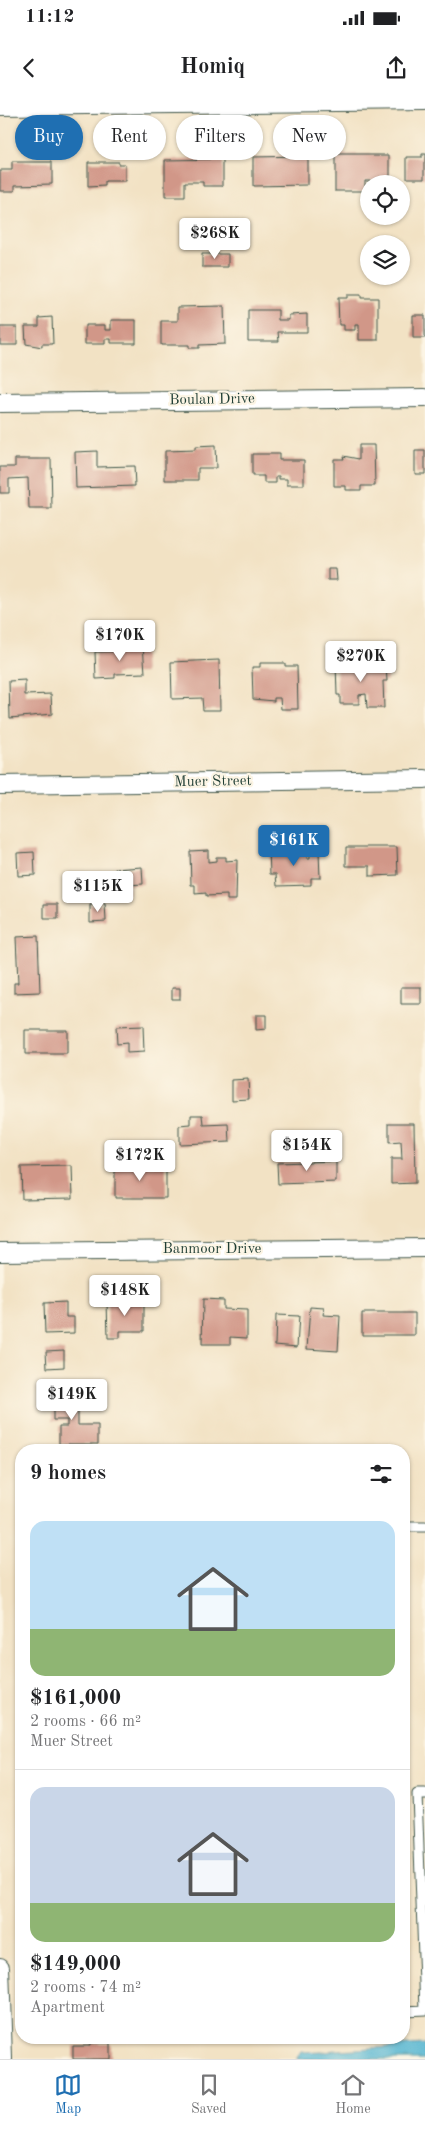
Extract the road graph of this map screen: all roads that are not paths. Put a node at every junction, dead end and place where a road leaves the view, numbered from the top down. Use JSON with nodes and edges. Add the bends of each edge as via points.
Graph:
{"nodes":[{"id":1,"x":425,"y":100,"type":"edge"},
{"id":2,"x":0,"y":106,"type":"edge"},
{"id":3,"x":425,"y":398,"type":"edge"},
{"id":4,"x":0,"y":402,"type":"edge"},
{"id":5,"x":425,"y":779,"type":"edge"},
{"id":6,"x":0,"y":785,"type":"edge"},
{"id":7,"x":425,"y":1248,"type":"edge"},
{"id":8,"x":0,"y":1252,"type":"edge"},
{"id":9,"x":425,"y":1527,"type":"edge"},
{"id":10,"x":410,"y":1528,"type":"edge"},
{"id":11,"x":425,"y":1794,"type":"edge"},
{"id":12,"x":0,"y":1967,"type":"edge"},
{"id":13,"x":0,"y":1992,"type":"edge"},
{"id":14,"x":410,"y":2011,"type":"edge"},
{"id":15,"x":3,"y":2059,"type":"edge"}],
"edges":[{"from":1,"to":2,"type":"street"},
{"from":3,"to":4,"type":"street","name":"Boulan Drive"},
{"from":5,"to":6,"type":"street","name":"Muer Street"},
{"from":7,"to":8,"type":"street","name":"Banmoor Drive"},
{"from":9,"to":10,"type":"lane"},
{"from":11,"to":14,"type":"lane","via":[[417,1794],[425,2010]]},
{"from":12,"to":13,"type":"street"},
{"from":13,"to":15,"type":"street"}]}
